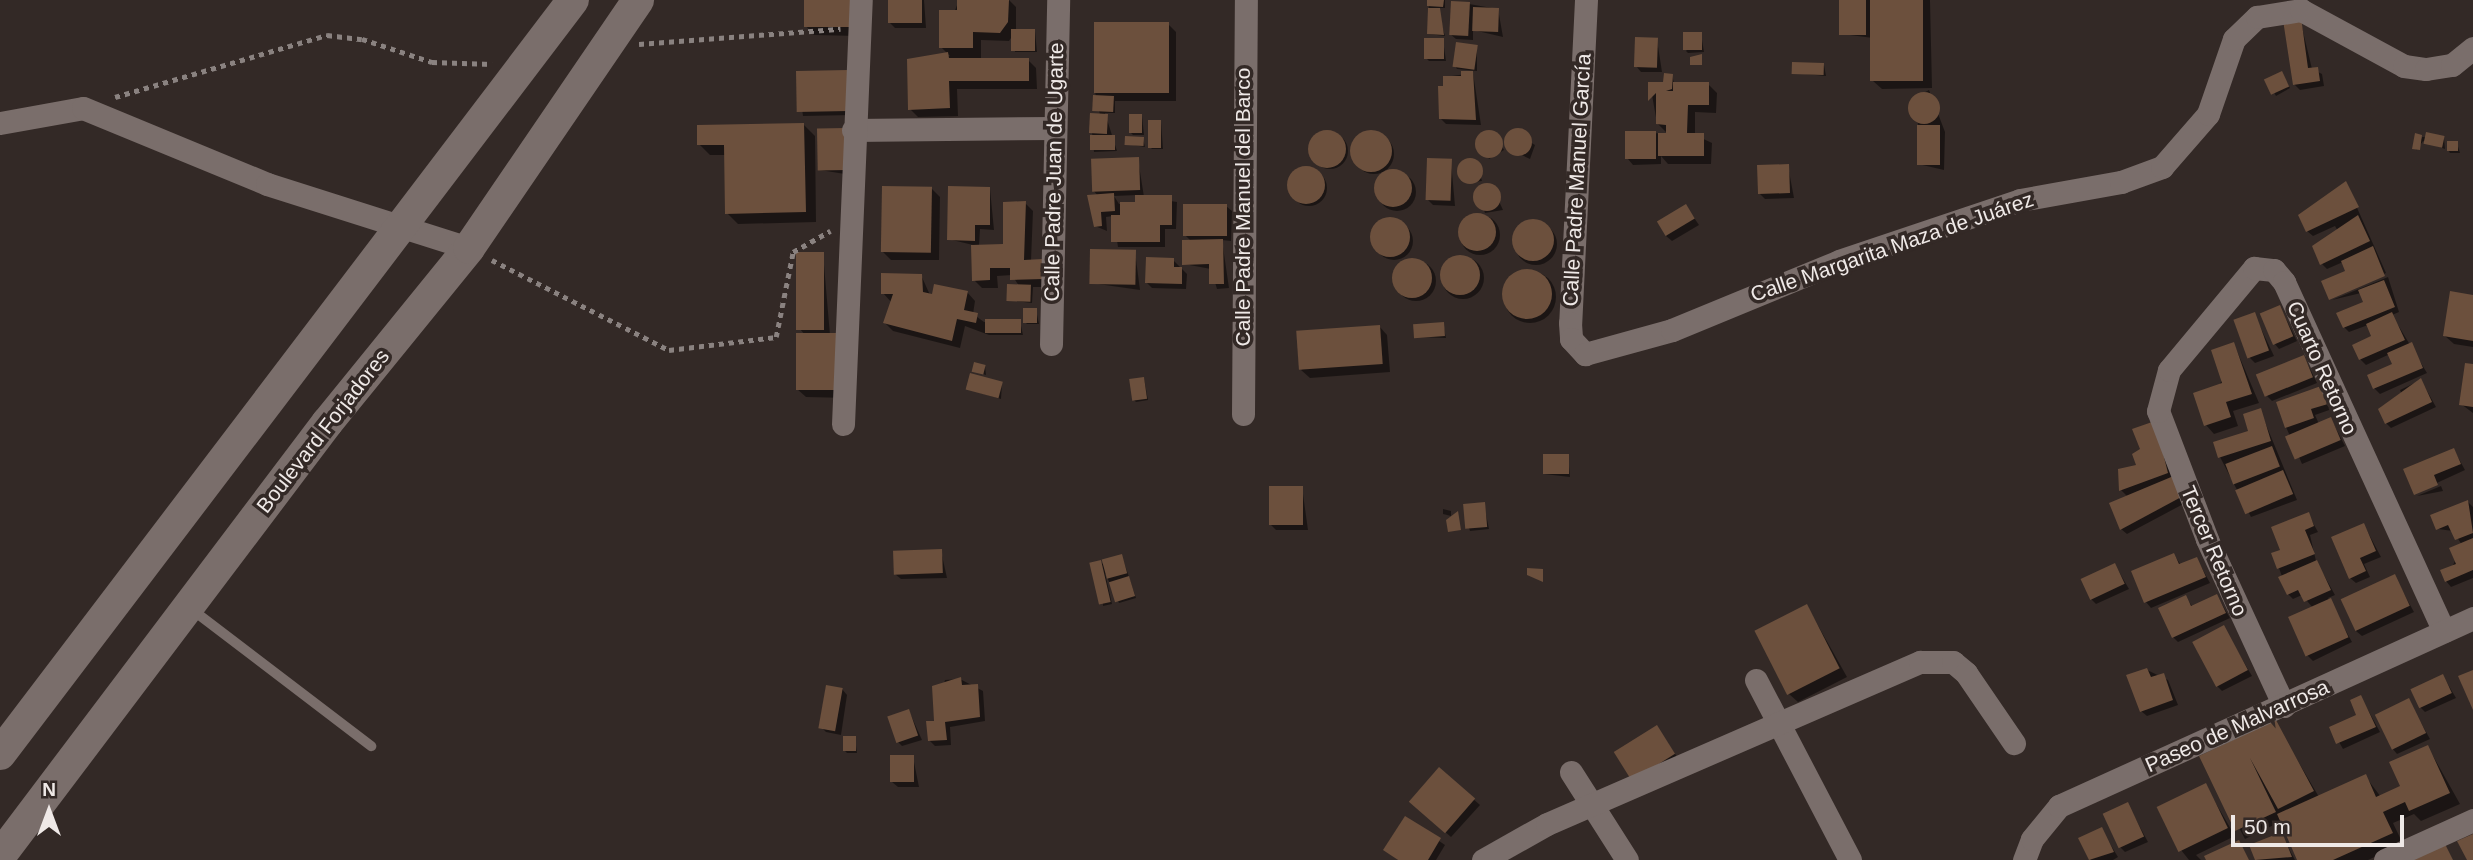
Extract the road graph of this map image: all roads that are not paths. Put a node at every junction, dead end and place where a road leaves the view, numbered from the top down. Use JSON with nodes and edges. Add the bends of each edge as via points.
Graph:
{"nodes":[{"id":1,"x":573,"y":0,"type":"edge"},
{"id":2,"x":638,"y":0,"type":"edge"},
{"id":3,"x":861,"y":0,"type":"edge"},
{"id":4,"x":1058,"y":0,"type":"edge"},
{"id":5,"x":1246,"y":0,"type":"edge"},
{"id":6,"x":1586,"y":0,"type":"edge"},
{"id":7,"x":2473,"y":48,"type":"edge"},
{"id":8,"x":0,"y":123,"type":"edge"},
{"id":9,"x":1055,"y":128,"type":"junction"},
{"id":10,"x":853,"y":130,"type":"junction"},
{"id":11,"x":402,"y":229,"type":"junction"},
{"id":12,"x":469,"y":248,"type":"junction"},
{"id":13,"x":1051,"y":344,"type":"dead end"},
{"id":14,"x":1585,"y":354,"type":"joint"},
{"id":15,"x":2159,"y":393,"type":"joint"},
{"id":16,"x":1243,"y":414,"type":"dead end"},
{"id":17,"x":844,"y":424,"type":"dead end"},
{"id":18,"x":188,"y":607,"type":"junction"},
{"id":19,"x":2473,"y":618,"type":"edge"},
{"id":20,"x":2444,"y":631,"type":"junction"},
{"id":21,"x":1756,"y":680,"type":"dead end"},
{"id":22,"x":2284,"y":706,"type":"junction"},
{"id":23,"x":1780,"y":723,"type":"junction"},
{"id":24,"x":2014,"y":743,"type":"dead end"},
{"id":25,"x":371,"y":746,"type":"dead end"},
{"id":26,"x":0,"y":754,"type":"edge"},
{"id":27,"x":1572,"y":772,"type":"dead end"},
{"id":28,"x":1594,"y":807,"type":"junction"},
{"id":29,"x":2473,"y":820,"type":"edge"},
{"id":30,"x":3,"y":857,"type":"edge"},
{"id":31,"x":1483,"y":860,"type":"edge"},
{"id":32,"x":1627,"y":860,"type":"edge"},
{"id":33,"x":1850,"y":860,"type":"edge"},
{"id":34,"x":2024,"y":860,"type":"edge"},
{"id":35,"x":2385,"y":860,"type":"edge"}],
"edges":[{"from":1,"to":11,"type":"main road"},
{"from":2,"to":12,"type":"main road","name":"Boulevard Forjadores"},
{"from":3,"to":10,"type":"street"},
{"from":4,"to":9,"type":"street","name":"Calle Padre Juan de Ugarte"},
{"from":5,"to":16,"type":"street","name":"Calle Padre Manuel del Barco"},
{"from":6,"to":14,"type":"street","name":"Calle Padre Manuel García","via":[[1570,323],[1572,339]]},
{"from":7,"to":14,"type":"street","name":"Calle Margarita Maza de Juárez","via":[[2452,65],[2426,69],[2404,65],[2301,10],[2257,17],[2234,38],[2208,114],[2162,167],[2121,182],[2020,200],[1839,261],[1672,330]]},
{"from":8,"to":11,"type":"street","via":[[83,108],[267,184]]},
{"from":9,"to":10,"type":"street"},
{"from":9,"to":13,"type":"street","name":"Calle Padre Juan de Ugarte"},
{"from":10,"to":17,"type":"street"},
{"from":11,"to":12,"type":"street"},
{"from":11,"to":26,"type":"main road"},
{"from":12,"to":18,"type":"main road","name":"Boulevard Forjadores"},
{"from":15,"to":20,"type":"street","name":"Cuarto Retorno","via":[[2168,370],[2243,274],[2274,270]]},
{"from":15,"to":22,"type":"street","name":"Tercer Retorno","via":[[2162,425],[2202,527]]},
{"from":18,"to":25,"type":"lane"},
{"from":18,"to":30,"type":"main road","name":"Boulevard Forjadores"},
{"from":19,"to":20,"type":"street","name":"Paseo de Malvarrosa"},
{"from":20,"to":22,"type":"street","name":"Paseo de Malvarrosa"},
{"from":21,"to":23,"type":"street"},
{"from":22,"to":34,"type":"street","name":"Paseo de Malvarrosa","via":[[2059,806],[2032,839]]},
{"from":23,"to":24,"type":"street","via":[[1920,662],[1943,660],[1966,673]]},
{"from":23,"to":28,"type":"street"},
{"from":23,"to":33,"type":"street"},
{"from":27,"to":28,"type":"street"},
{"from":28,"to":31,"type":"street"},
{"from":28,"to":32,"type":"street"},
{"from":29,"to":35,"type":"street"}]}
